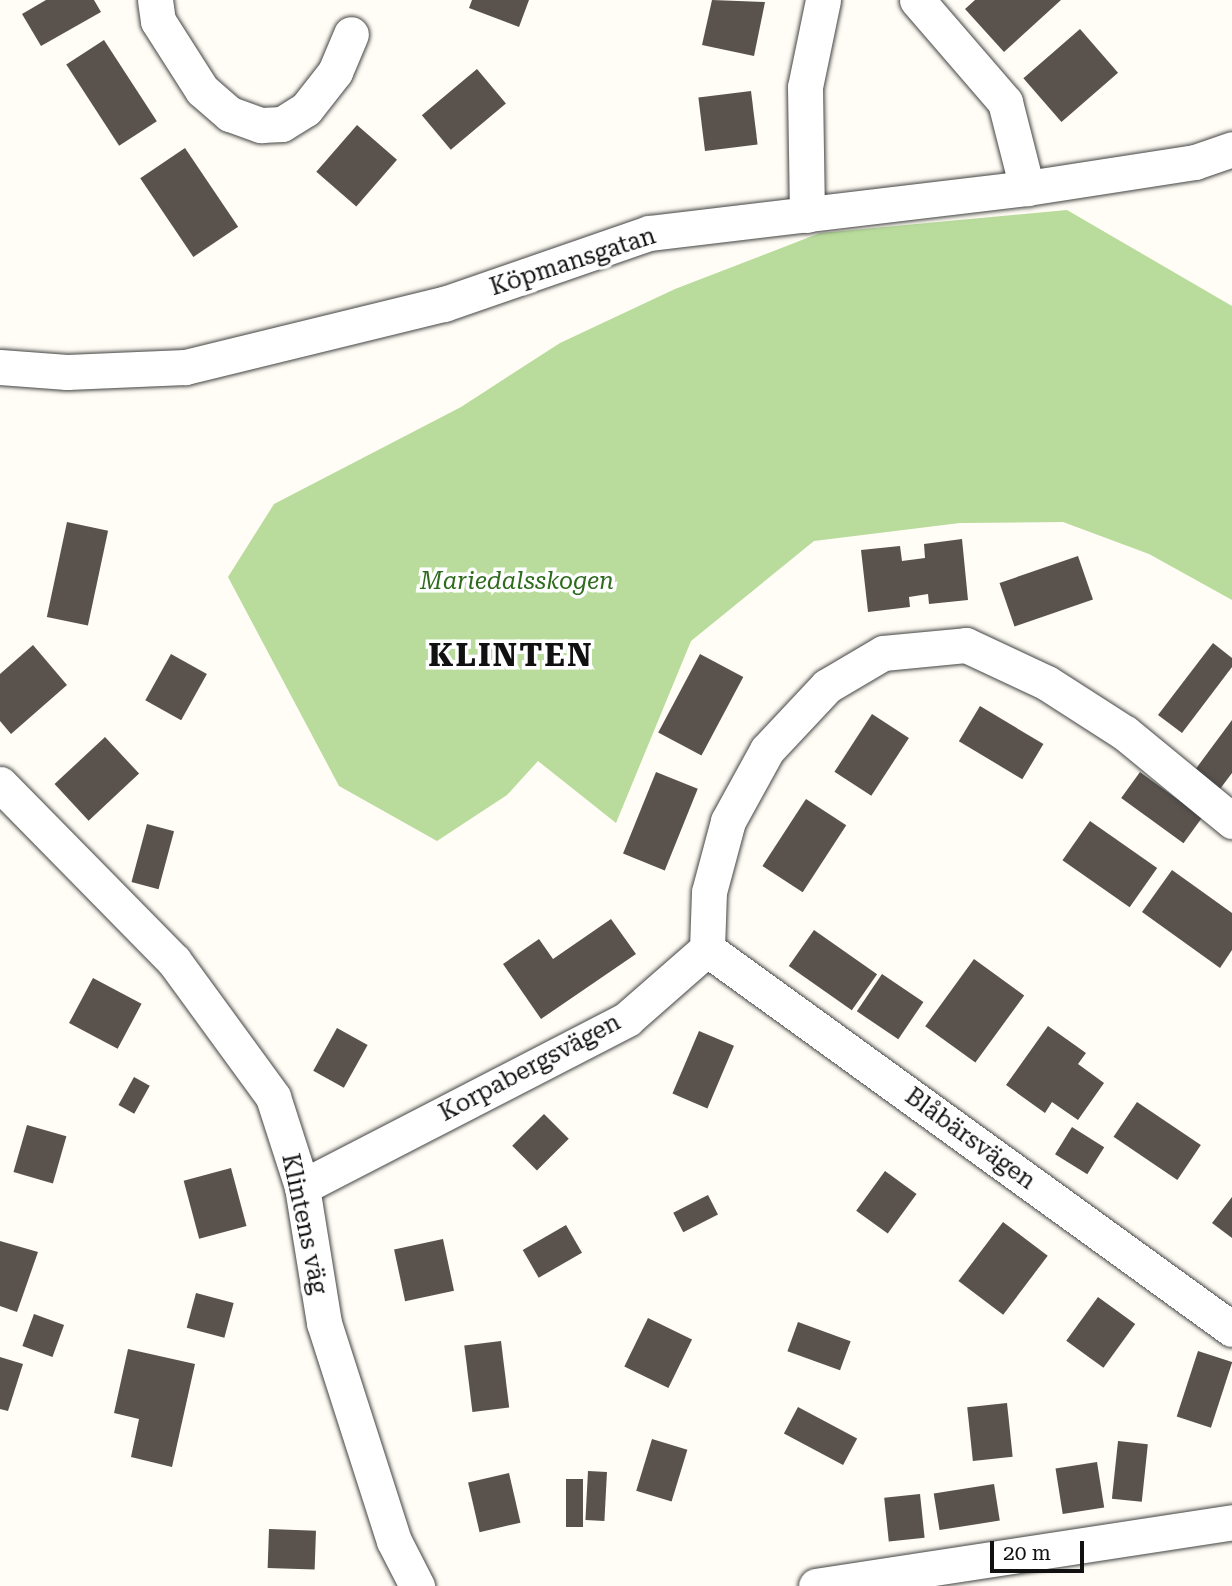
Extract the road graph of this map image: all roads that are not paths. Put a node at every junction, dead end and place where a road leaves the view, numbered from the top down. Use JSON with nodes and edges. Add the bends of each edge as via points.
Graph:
{"nodes":[{"id":1,"x":155,"y":0,"type":"edge"},
{"id":2,"x":823,"y":0,"type":"edge"},
{"id":3,"x":916,"y":0,"type":"edge"},
{"id":4,"x":351,"y":34,"type":"dead end"},
{"id":5,"x":1232,"y":149,"type":"edge"},
{"id":6,"x":1027,"y":188,"type":"junction"},
{"id":7,"x":807,"y":215,"type":"junction"},
{"id":8,"x":0,"y":367,"type":"edge"},
{"id":9,"x":0,"y":784,"type":"edge"},
{"id":10,"x":1232,"y":821,"type":"edge"},
{"id":11,"x":707,"y":949,"type":"junction"},
{"id":12,"x":302,"y":1187,"type":"junction"},
{"id":13,"x":1232,"y":1329,"type":"edge"},
{"id":14,"x":1232,"y":1522,"type":"edge"},
{"id":15,"x":1007,"y":1572,"type":"edge"},
{"id":16,"x":417,"y":1586,"type":"edge"},
{"id":17,"x":816,"y":1586,"type":"edge"}],
"edges":[{"from":1,"to":4,"type":"street","via":[[159,21],[202,90],[230,114],[261,125],[282,124],[306,109],[335,72]]},
{"from":2,"to":7,"type":"street","via":[[805,88]]},
{"from":3,"to":6,"type":"street","via":[[1005,102]]},
{"from":5,"to":6,"type":"street","name":"Köpmansgatan","via":[[1195,162]]},
{"from":6,"to":7,"type":"street","name":"Köpmansgatan"},
{"from":7,"to":8,"type":"street","name":"Köpmansgatan","via":[[649,233],[444,304],[225,360],[185,367],[67,372]]},
{"from":9,"to":12,"type":"street","name":"Klintens väg","via":[[174,961],[273,1097]]},
{"from":10,"to":11,"type":"street","via":[[1125,733],[1048,682],[966,645],[883,653],[827,686],[767,751],[727,821],[709,892]]},
{"from":11,"to":12,"type":"street","name":"Korpabergsvägen","via":[[627,1019]]},
{"from":11,"to":13,"type":"street","name":"Blåbärsvägen"},
{"from":12,"to":16,"type":"street","name":"Klintens väg","via":[[324,1323],[394,1541]]},
{"from":14,"to":15,"type":"street"},
{"from":15,"to":17,"type":"street"}]}
